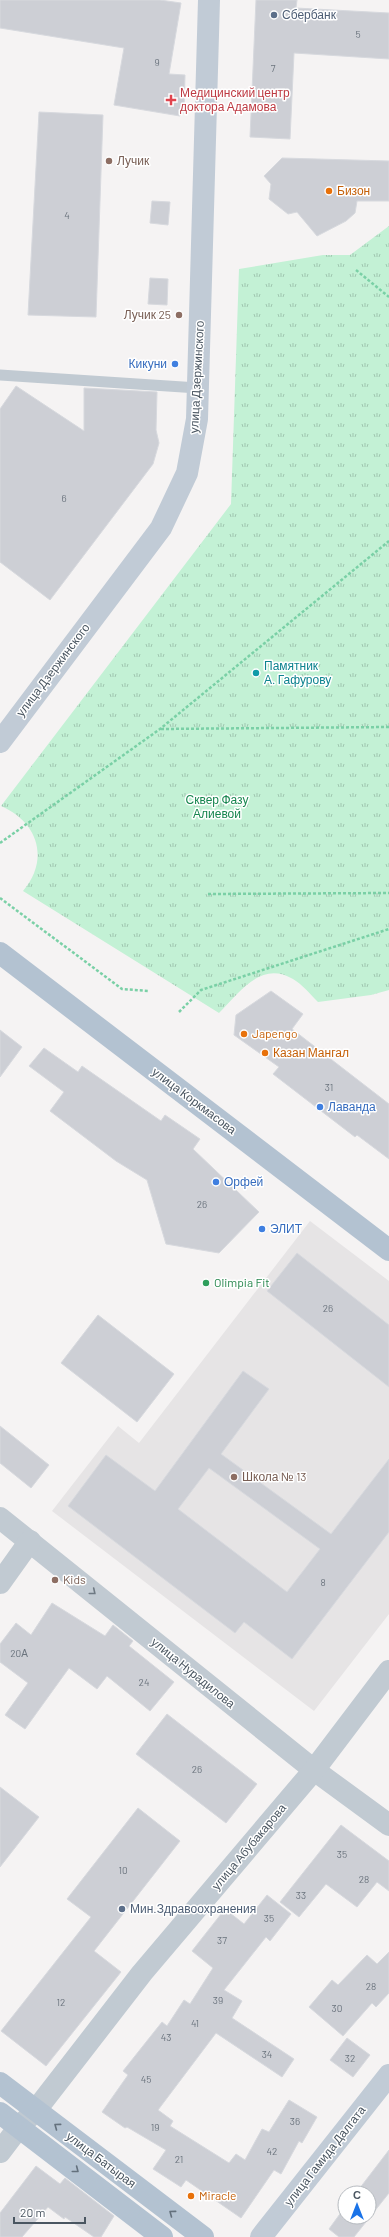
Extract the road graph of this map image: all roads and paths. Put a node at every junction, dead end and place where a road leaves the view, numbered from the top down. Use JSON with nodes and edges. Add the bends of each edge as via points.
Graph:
{"nodes":[{"id":1,"x":209,"y":0,"type":"edge"},
{"id":2,"x":356,"y":270,"type":"dead end"},
{"id":3,"x":389,"y":297,"type":"edge"},
{"id":4,"x":0,"y":375,"type":"edge"},
{"id":5,"x":198,"y":388,"type":"junction"},
{"id":6,"x":389,"y":541,"type":"edge"},
{"id":7,"x":389,"y":727,"type":"edge"},
{"id":8,"x":160,"y":729,"type":"junction"},
{"id":9,"x":0,"y":742,"type":"edge"},
{"id":10,"x":0,"y":843,"type":"edge"},
{"id":11,"x":389,"y":893,"type":"edge"},
{"id":12,"x":208,"y":894,"type":"dead end"},
{"id":13,"x":0,"y":898,"type":"edge"},
{"id":14,"x":389,"y":929,"type":"edge"},
{"id":15,"x":0,"y":953,"type":"edge"},
{"id":16,"x":149,"y":991,"type":"dead end"},
{"id":17,"x":179,"y":1012,"type":"dead end"},
{"id":18,"x":389,"y":1250,"type":"edge"},
{"id":19,"x":0,"y":1518,"type":"edge"},
{"id":20,"x":30,"y":1541,"type":"junction"},
{"id":21,"x":0,"y":1583,"type":"edge"},
{"id":22,"x":389,"y":1670,"type":"edge"},
{"id":23,"x":314,"y":1770,"type":"junction"},
{"id":24,"x":389,"y":1826,"type":"edge"},
{"id":25,"x":389,"y":2075,"type":"edge"},
{"id":26,"x":0,"y":2083,"type":"edge"},
{"id":27,"x":36,"y":2110,"type":"junction"},
{"id":28,"x":0,"y":2113,"type":"edge"},
{"id":29,"x":19,"y":2127,"type":"junction"},
{"id":30,"x":0,"y":2152,"type":"edge"},
{"id":31,"x":162,"y":2237,"type":"edge"},
{"id":32,"x":202,"y":2237,"type":"edge"},
{"id":33,"x":261,"y":2237,"type":"edge"}],
"edges":[{"from":1,"to":5,"type":"street","name":"улица Дзержинского"},
{"from":2,"to":3,"type":"path"},
{"from":4,"to":5,"type":"lane"},
{"from":5,"to":9,"type":"street","name":"улица Дзержинского","via":[[197,420],[187,473],[162,528]]},
{"from":6,"to":8,"type":"path"},
{"from":7,"to":8,"type":"path"},
{"from":8,"to":10,"type":"path"},
{"from":11,"to":12,"type":"path"},
{"from":13,"to":16,"type":"path","via":[[122,989]]},
{"from":14,"to":17,"type":"path","via":[[201,990]]},
{"from":15,"to":18,"type":"main road","name":"улица Коркмасова"},
{"from":19,"to":20,"type":"street","name":"улица Нурадилова"},
{"from":20,"to":21,"type":"street"},
{"from":20,"to":23,"type":"street","name":"улица Нурадилова","one_way":true},
{"from":22,"to":23,"type":"street","name":"улица Абубакарова"},
{"from":23,"to":24,"type":"street","name":"улица Нурадилова"},
{"from":23,"to":27,"type":"street","name":"улица Абубакарова","via":[[142,1973]]},
{"from":25,"to":33,"type":"street","name":"улица Гамида Далгата"},
{"from":26,"to":27,"type":"main road","name":"улица Батырая"},
{"from":27,"to":29,"type":"street","name":"улица Абубакарова"},
{"from":32,"to":27,"type":"main road","name":"улица Батырая","one_way":true},
{"from":28,"to":29,"type":"main road","name":"улица Батырая"},
{"from":29,"to":30,"type":"street","name":"улица Абубакарова"},
{"from":29,"to":31,"type":"main road","name":"улица Батырая","one_way":true}]}
